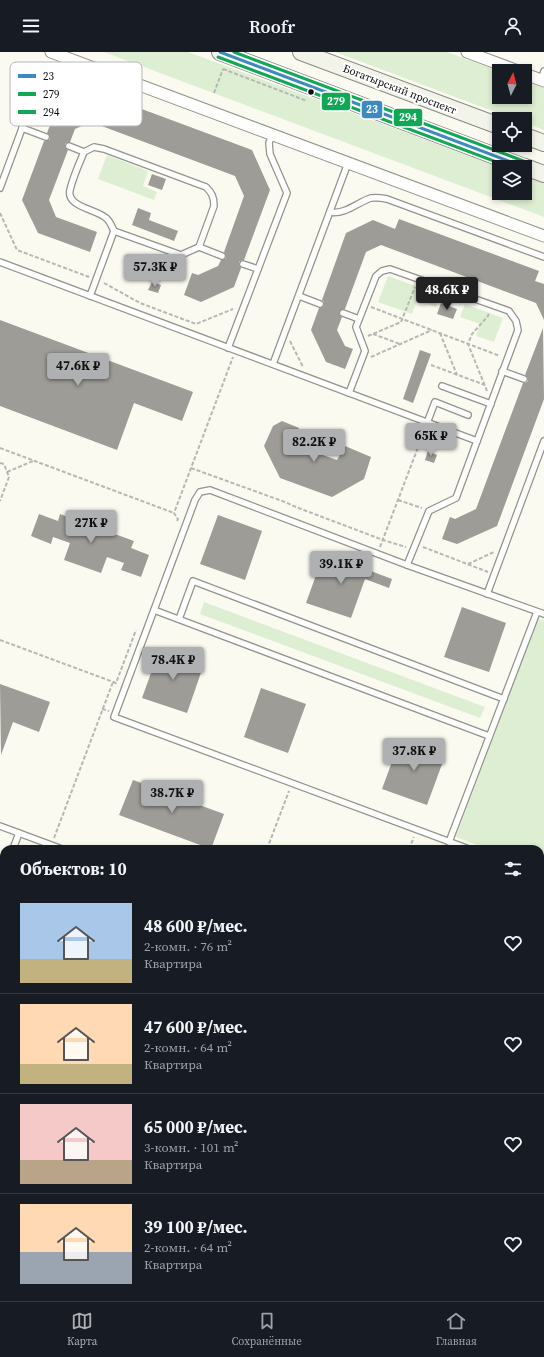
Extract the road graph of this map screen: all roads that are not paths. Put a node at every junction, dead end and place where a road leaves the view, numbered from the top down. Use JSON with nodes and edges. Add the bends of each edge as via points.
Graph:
{"nodes":[{"id":1,"x":51,"y":52,"type":"edge"},
{"id":2,"x":301,"y":52,"type":"edge"},
{"id":3,"x":467,"y":52,"type":"edge"},
{"id":4,"x":222,"y":59,"type":"edge"},
{"id":5,"x":76,"y":62,"type":"edge"},
{"id":6,"x":499,"y":64,"type":"edge"},
{"id":7,"x":532,"y":75,"type":"edge"},
{"id":8,"x":543,"y":77,"type":"edge"},
{"id":9,"x":142,"y":86,"type":"edge"},
{"id":10,"x":492,"y":123,"type":"edge"},
{"id":11,"x":22,"y":128,"type":"joint"},
{"id":12,"x":272,"y":134,"type":"junction"},
{"id":13,"x":46,"y":137,"type":"dead end"},
{"id":14,"x":532,"y":139,"type":"edge"},
{"id":15,"x":544,"y":143,"type":"edge"},
{"id":16,"x":69,"y":146,"type":"dead end"},
{"id":17,"x":84,"y":152,"type":"junction"},
{"id":18,"x":505,"y":160,"type":"edge"},
{"id":19,"x":348,"y":163,"type":"junction"},
{"id":20,"x":532,"y":170,"type":"edge"},
{"id":21,"x":544,"y":174,"type":"edge"},
{"id":22,"x":0,"y":188,"type":"edge"},
{"id":23,"x":330,"y":212,"type":"junction"},
{"id":24,"x":114,"y":231,"type":"junction"},
{"id":25,"x":544,"y":236,"type":"edge"},
{"id":26,"x":199,"y":247,"type":"junction"},
{"id":27,"x":222,"y":256,"type":"dead end"},
{"id":28,"x":544,"y":257,"type":"edge"},
{"id":29,"x":0,"y":262,"type":"edge"},
{"id":30,"x":243,"y":264,"type":"dead end"},
{"id":31,"x":258,"y":269,"type":"junction"},
{"id":32,"x":90,"y":296,"type":"junction"},
{"id":33,"x":299,"y":296,"type":"junction"},
{"id":34,"x":320,"y":304,"type":"dead end"},
{"id":35,"x":343,"y":313,"type":"dead end"},
{"id":36,"x":359,"y":319,"type":"junction"},
{"id":37,"x":228,"y":348,"type":"junction"},
{"id":38,"x":273,"y":364,"type":"junction"},
{"id":39,"x":502,"y":371,"type":"junction"},
{"id":40,"x":524,"y":379,"type":"dead end"},
{"id":41,"x":442,"y":386,"type":"dead end"},
{"id":42,"x":349,"y":393,"type":"junction"},
{"id":43,"x":491,"y":404,"type":"junction"},
{"id":44,"x":468,"y":414,"type":"dead end"},
{"id":45,"x":427,"y":423,"type":"junction"},
{"id":46,"x":477,"y":441,"type":"junction"},
{"id":47,"x":544,"y":441,"type":"edge"},
{"id":48,"x":407,"y":565,"type":"junction"},
{"id":49,"x":487,"y":594,"type":"junction"},
{"id":50,"x":154,"y":610,"type":"junction"},
{"id":51,"x":537,"y":612,"type":"junction"},
{"id":52,"x":544,"y":614,"type":"edge"},
{"id":53,"x":178,"y":619,"type":"junction"},
{"id":54,"x":504,"y":699,"type":"junction"},
{"id":55,"x":489,"y":736,"type":"junction"},
{"id":56,"x":0,"y":826,"type":"edge"},
{"id":57,"x":19,"y":833,"type":"junction"},
{"id":58,"x":450,"y":842,"type":"junction"},
{"id":59,"x":14,"y":845,"type":"edge"},
{"id":60,"x":52,"y":845,"type":"edge"},
{"id":61,"x":458,"y":845,"type":"edge"}],
"edges":[{"from":1,"to":5,"type":"street"},
{"from":2,"to":10,"type":"main road","name":"Богатырский проспект"},
{"from":3,"to":6,"type":"street"},
{"from":4,"to":18,"type":"main road"},
{"from":7,"to":8,"type":"street"},
{"from":9,"to":12,"type":"street"},
{"from":11,"to":13,"type":"lane"},
{"from":11,"to":22,"type":"lane"},
{"from":12,"to":19,"type":"street"},
{"from":12,"to":31,"type":"lane","via":[[269,143],[270,154],[287,192]]},
{"from":14,"to":15,"type":"main road"},
{"from":16,"to":17,"type":"lane"},
{"from":17,"to":24,"type":"lane","via":[[70,191],[71,198],[75,203],[107,218]]},
{"from":17,"to":26,"type":"lane","via":[[94,147],[104,149],[206,187],[214,198],[214,206]]},
{"from":19,"to":23,"type":"lane"},
{"from":19,"to":25,"type":"street"},
{"from":20,"to":21,"type":"main road"},
{"from":23,"to":28,"type":"lane","via":[[342,212],[379,197]]},
{"from":23,"to":33,"type":"lane"},
{"from":24,"to":26,"type":"lane","via":[[181,256]]},
{"from":24,"to":32,"type":"lane"},
{"from":26,"to":27,"type":"lane"},
{"from":29,"to":32,"type":"lane"},
{"from":30,"to":31,"type":"lane"},
{"from":31,"to":37,"type":"lane"},
{"from":32,"to":37,"type":"lane"},
{"from":33,"to":34,"type":"lane"},
{"from":33,"to":38,"type":"lane"},
{"from":35,"to":36,"type":"lane"},
{"from":36,"to":39,"type":"lane","via":[[376,276],[390,269],[509,311],[516,321],[518,330]]},
{"from":36,"to":42,"type":"lane","via":[[356,327],[365,351]]},
{"from":37,"to":38,"type":"lane"},
{"from":38,"to":42,"type":"lane"},
{"from":39,"to":40,"type":"lane"},
{"from":39,"to":43,"type":"lane"},
{"from":41,"to":43,"type":"lane"},
{"from":42,"to":45,"type":"lane"},
{"from":43,"to":46,"type":"lane"},
{"from":44,"to":45,"type":"lane","via":[[435,402]]},
{"from":45,"to":46,"type":"lane"},
{"from":46,"to":48,"type":"lane","via":[[456,498],[429,511]]},
{"from":47,"to":49,"type":"lane"},
{"from":48,"to":49,"type":"lane"},
{"from":48,"to":50,"type":"lane","via":[[210,490],[200,492],[195,500]]},
{"from":49,"to":51,"type":"lane"},
{"from":50,"to":53,"type":"lane"},
{"from":50,"to":58,"type":"lane","via":[[114,717]]},
{"from":51,"to":52,"type":"lane"},
{"from":51,"to":54,"type":"lane"},
{"from":53,"to":54,"type":"lane","via":[[193,581]]},
{"from":53,"to":55,"type":"lane"},
{"from":54,"to":55,"type":"lane"},
{"from":55,"to":58,"type":"lane"},
{"from":56,"to":57,"type":"lane"},
{"from":57,"to":59,"type":"lane"},
{"from":57,"to":60,"type":"lane"},
{"from":58,"to":61,"type":"lane"}]}
